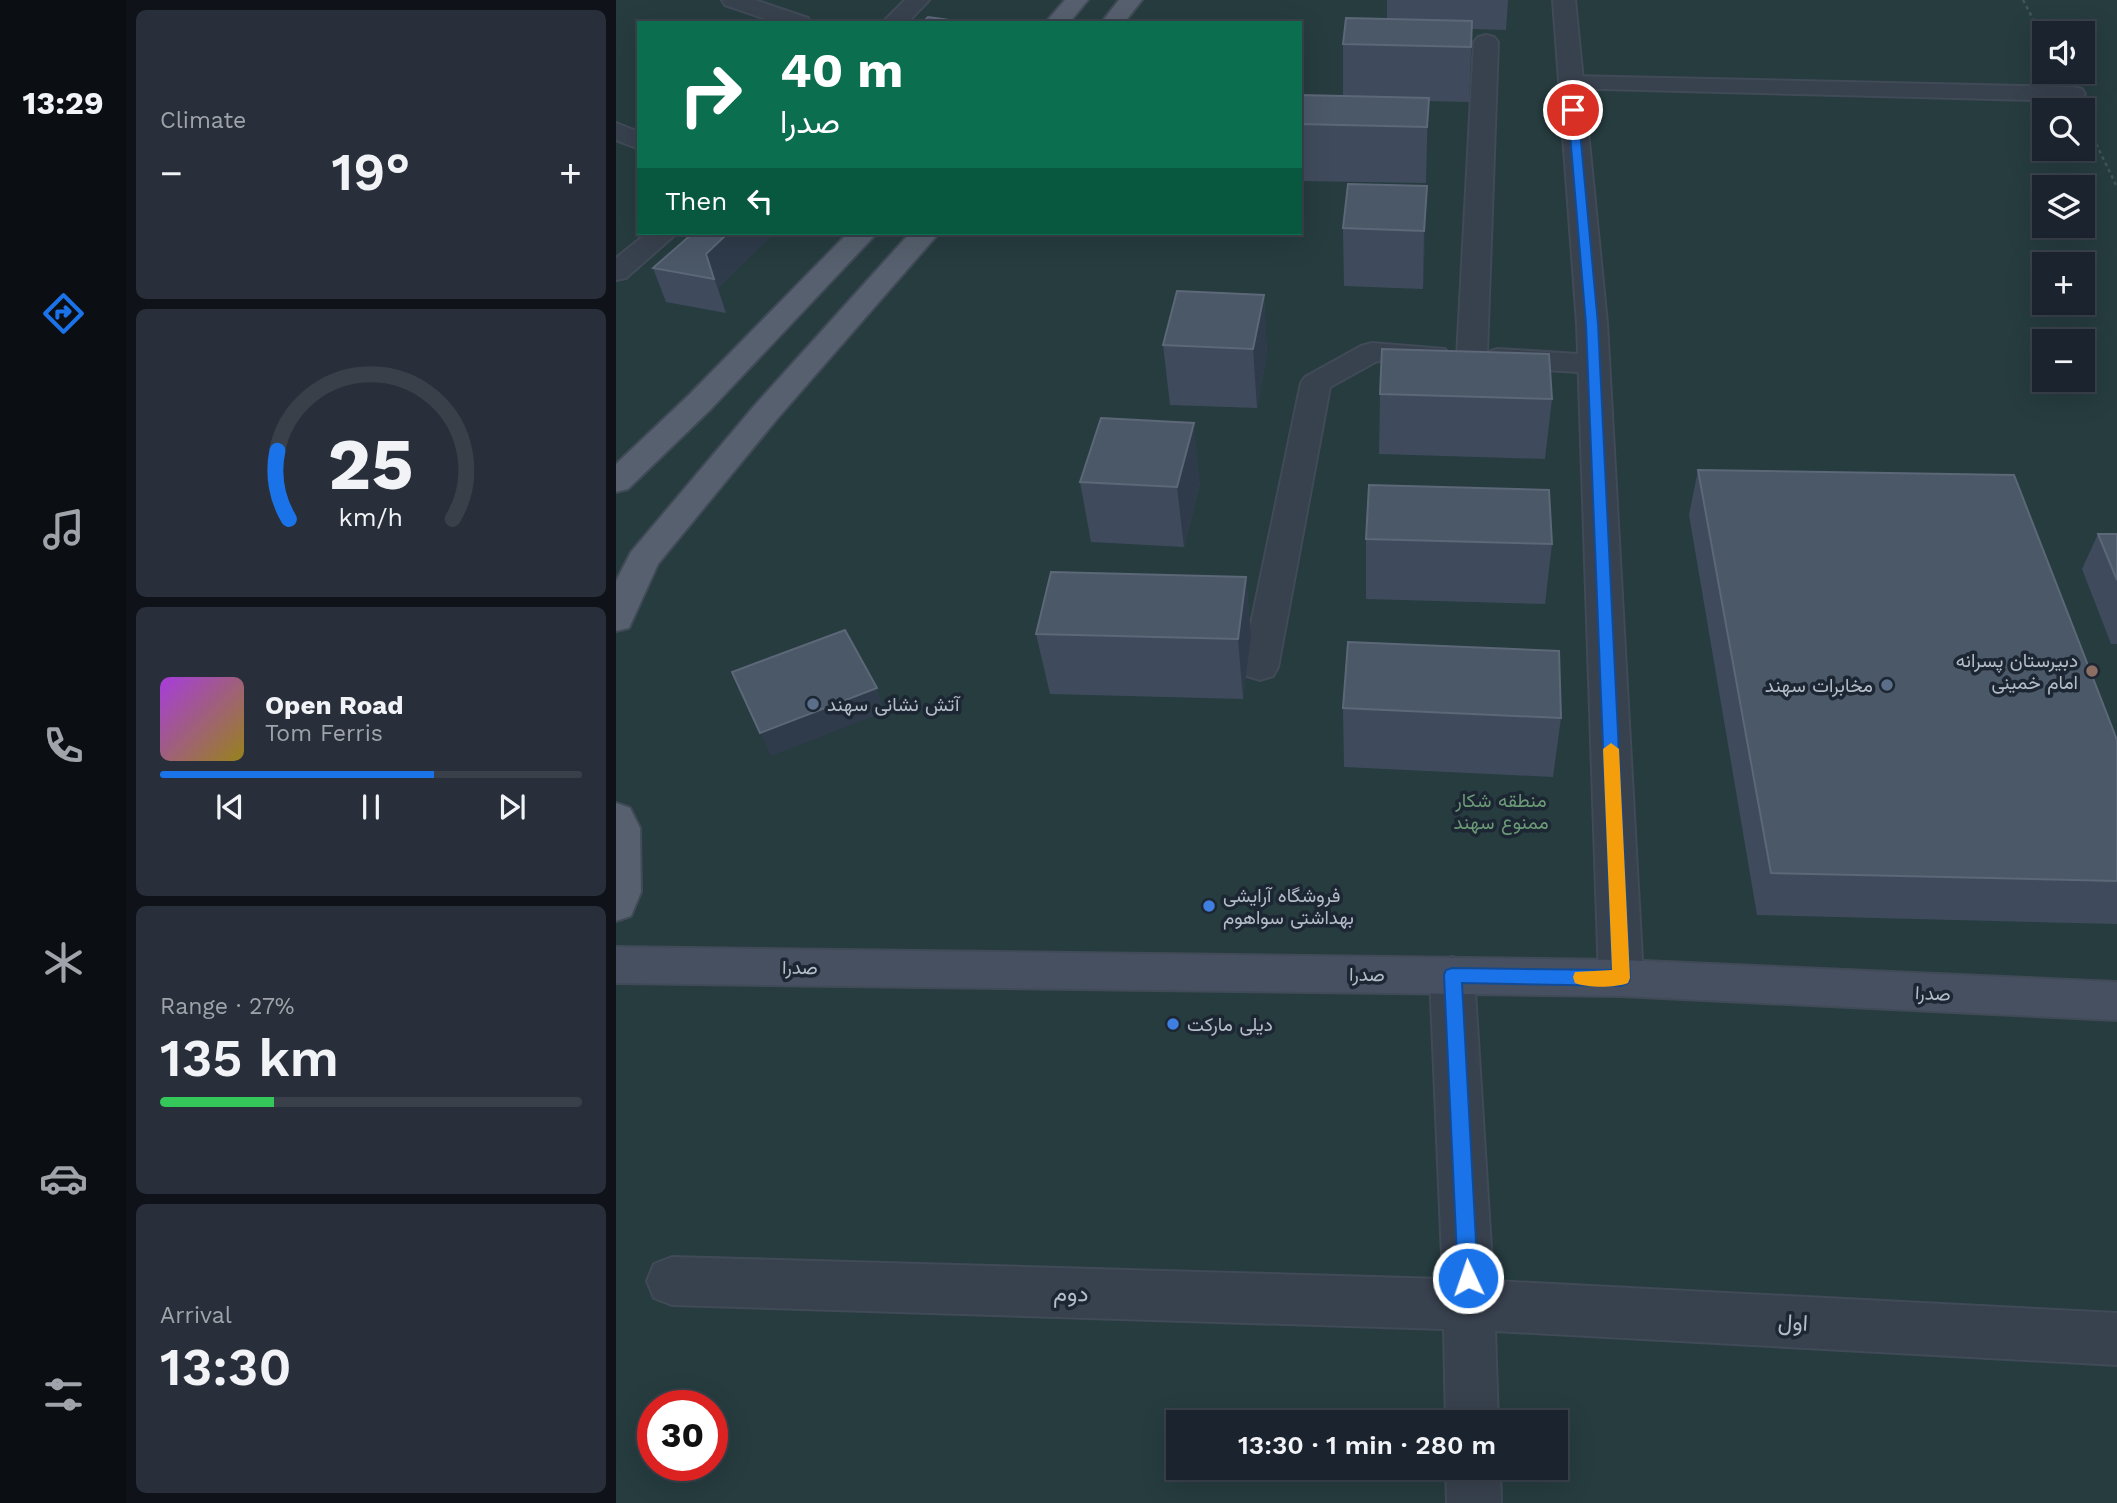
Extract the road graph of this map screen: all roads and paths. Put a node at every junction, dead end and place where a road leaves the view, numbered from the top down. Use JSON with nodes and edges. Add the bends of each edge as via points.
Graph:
{"nodes":[{"id":1,"x":733,"y":0,"type":"edge"},
{"id":2,"x":918,"y":0,"type":"edge"},
{"id":3,"x":1077,"y":0,"type":"edge"},
{"id":4,"x":1131,"y":0,"type":"edge"},
{"id":5,"x":1564,"y":0,"type":"edge"},
{"id":6,"x":2023,"y":0,"type":"edge"},
{"id":7,"x":794,"y":21,"type":"edge"},
{"id":8,"x":895,"y":21,"type":"edge"},
{"id":9,"x":1058,"y":21,"type":"edge"},
{"id":10,"x":1114,"y":21,"type":"edge"},
{"id":11,"x":2034,"y":21,"type":"edge"},
{"id":12,"x":1486,"y":42,"type":"dead end"},
{"id":13,"x":1571,"y":83,"type":"junction"},
{"id":14,"x":2032,"y":102,"type":"edge"},
{"id":15,"x":616,"y":131,"type":"edge"},
{"id":16,"x":637,"y":140,"type":"edge"},
{"id":17,"x":2095,"y":140,"type":"edge"},
{"id":18,"x":2117,"y":187,"type":"edge"},
{"id":19,"x":661,"y":235,"type":"edge"},
{"id":20,"x":861,"y":235,"type":"edge"},
{"id":21,"x":923,"y":235,"type":"edge"},
{"id":22,"x":616,"y":272,"type":"edge"},
{"id":23,"x":1472,"y":357,"type":"junction"},
{"id":24,"x":1594,"y":364,"type":"junction"},
{"id":25,"x":616,"y":482,"type":"edge"},
{"id":26,"x":616,"y":619,"type":"edge"},
{"id":27,"x":1259,"y":667,"type":"dead end"},
{"id":28,"x":616,"y":819,"type":"edge"},
{"id":29,"x":616,"y":904,"type":"edge"},
{"id":30,"x":616,"y":965,"type":"edge"},
{"id":31,"x":1452,"y":975,"type":"junction"},
{"id":32,"x":1621,"y":978,"type":"junction"},
{"id":33,"x":2117,"y":1001,"type":"edge"},
{"id":34,"x":672,"y":1281,"type":"dead end"},
{"id":35,"x":1469,"y":1305,"type":"junction"},
{"id":36,"x":2117,"y":1339,"type":"edge"},
{"id":37,"x":1472,"y":1410,"type":"edge"},
{"id":38,"x":1473,"y":1480,"type":"edge"},
{"id":39,"x":1474,"y":1503,"type":"edge"}],
"edges":[{"from":1,"to":7,"type":"street"},
{"from":2,"to":8,"type":"street"},
{"from":3,"to":9,"type":"main road"},
{"from":4,"to":10,"type":"main road"},
{"from":5,"to":13,"type":"street"},
{"from":6,"to":11,"type":"path"},
{"from":12,"to":23,"type":"street"},
{"from":13,"to":14,"type":"street"},
{"from":13,"to":24,"type":"street"},
{"from":15,"to":16,"type":"street"},
{"from":17,"to":18,"type":"path"},
{"from":19,"to":22,"type":"street"},
{"from":20,"to":25,"type":"main road"},
{"from":21,"to":26,"type":"main road","via":[[643,560]]},
{"from":23,"to":24,"type":"street"},
{"from":23,"to":27,"type":"street","via":[[1371,352],[1316,383]]},
{"from":24,"to":32,"type":"street"},
{"from":28,"to":29,"type":"main road","via":[[620,828],[620,892]]},
{"from":30,"to":31,"type":"main road","name":"صدرا"},
{"from":31,"to":32,"type":"main road","name":"صدرا"},
{"from":31,"to":35,"type":"street"},
{"from":32,"to":33,"type":"main road","name":"صدرا"},
{"from":34,"to":35,"type":"street","name":"دوم"},
{"from":35,"to":36,"type":"street","name":"اول"},
{"from":35,"to":37,"type":"street"},
{"from":38,"to":39,"type":"street"}]}
